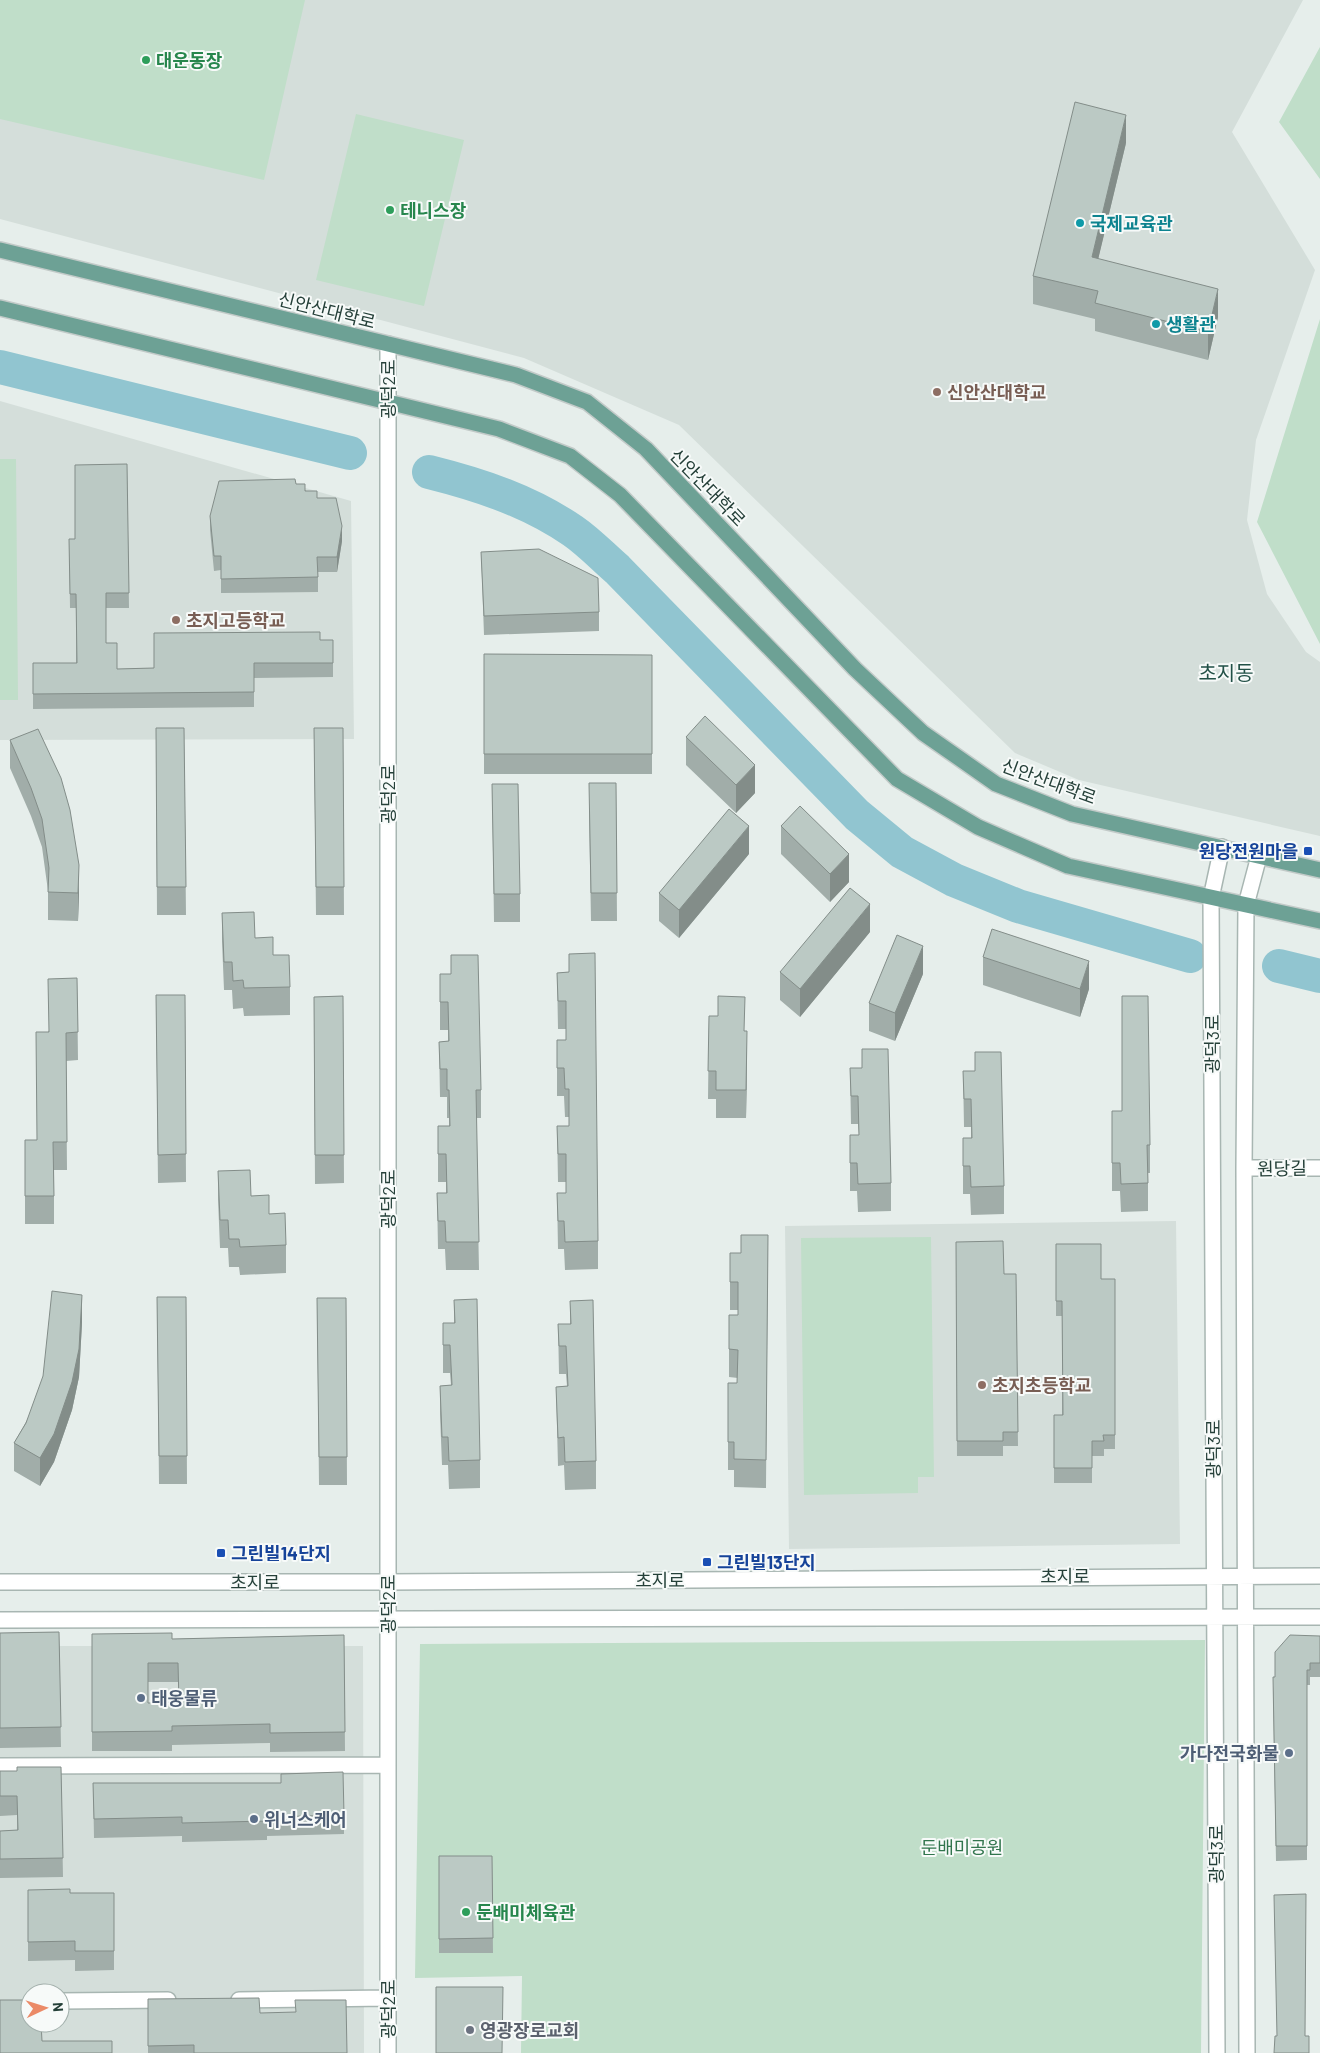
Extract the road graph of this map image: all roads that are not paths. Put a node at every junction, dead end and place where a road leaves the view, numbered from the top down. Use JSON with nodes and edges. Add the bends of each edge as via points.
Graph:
{"nodes":[{"id":1,"x":0,"y":250,"type":"edge"},
{"id":2,"x":0,"y":308,"type":"edge"},
{"id":3,"x":388,"y":344,"type":"junction"},
{"id":4,"x":388,"y":401,"type":"junction"},
{"id":5,"x":1222,"y":847,"type":"junction"},
{"id":6,"x":1259,"y":856,"type":"junction"},
{"id":7,"x":1320,"y":870,"type":"edge"},
{"id":8,"x":1211,"y":898,"type":"junction"},
{"id":9,"x":1246,"y":905,"type":"junction"},
{"id":10,"x":1320,"y":921,"type":"edge"},
{"id":11,"x":1244,"y":1168,"type":"junction"},
{"id":12,"x":1320,"y":1168,"type":"edge"},
{"id":13,"x":1213,"y":1575,"type":"junction"},
{"id":14,"x":1245,"y":1575,"type":"junction"},
{"id":15,"x":1320,"y":1576,"type":"edge"},
{"id":16,"x":0,"y":1582,"type":"edge"},
{"id":17,"x":388,"y":1582,"type":"junction"},
{"id":18,"x":1214,"y":1616,"type":"junction"},
{"id":19,"x":1245,"y":1616,"type":"junction"},
{"id":20,"x":1320,"y":1617,"type":"edge"},
{"id":21,"x":0,"y":1620,"type":"edge"},
{"id":22,"x":388,"y":1620,"type":"junction"},
{"id":23,"x":388,"y":1765,"type":"junction"},
{"id":24,"x":0,"y":1766,"type":"edge"},
{"id":25,"x":388,"y":1998,"type":"junction"},
{"id":26,"x":179,"y":2000,"type":"edge"},
{"id":27,"x":229,"y":2000,"type":"edge"},
{"id":28,"x":70,"y":2001,"type":"edge"},
{"id":29,"x":388,"y":2053,"type":"edge"},
{"id":30,"x":1217,"y":2053,"type":"edge"},
{"id":31,"x":1247,"y":2053,"type":"edge"}],
"edges":[{"from":1,"to":3,"type":"main road","name":"신안산대학로"},
{"from":2,"to":4,"type":"main road"},
{"from":3,"to":4,"type":"street","name":"광덕2로"},
{"from":3,"to":5,"type":"main road","name":"신안산대학로","via":[[516,375],[587,402],[646,449],[855,669],[923,733],[996,784],[1072,814]]},
{"from":4,"to":8,"type":"main road","via":[[499,429],[570,456],[620,495],[897,779],[978,827],[1068,866]]},
{"from":4,"to":17,"type":"street","name":"광덕2로"},
{"from":5,"to":6,"type":"main road","name":"신안산대학로"},
{"from":5,"to":8,"type":"street","name":"광덕3로"},
{"from":6,"to":7,"type":"main road","name":"신안산대학로"},
{"from":6,"to":9,"type":"street","name":"광덕3로"},
{"from":8,"to":9,"type":"main road"},
{"from":8,"to":13,"type":"street","name":"광덕3로"},
{"from":9,"to":10,"type":"main road"},
{"from":9,"to":11,"type":"street","name":"광덕3로"},
{"from":11,"to":12,"type":"street","name":"원당길"},
{"from":11,"to":14,"type":"street","name":"광덕3로"},
{"from":13,"to":14,"type":"street","name":"초지로"},
{"from":13,"to":17,"type":"street","name":"초지로"},
{"from":13,"to":18,"type":"street","name":"광덕3로"},
{"from":14,"to":15,"type":"street","name":"초지로"},
{"from":14,"to":19,"type":"street","name":"광덕3로"},
{"from":16,"to":17,"type":"street","name":"초지로"},
{"from":17,"to":22,"type":"street","name":"광덕2로"},
{"from":18,"to":19,"type":"street"},
{"from":18,"to":22,"type":"street"},
{"from":18,"to":30,"type":"street","name":"광덕3로"},
{"from":19,"to":20,"type":"street"},
{"from":19,"to":31,"type":"street","name":"광덕3로"},
{"from":21,"to":22,"type":"street"},
{"from":22,"to":23,"type":"street","name":"광덕2로"},
{"from":23,"to":24,"type":"street"},
{"from":23,"to":25,"type":"street","name":"광덕2로"},
{"from":25,"to":27,"type":"street"},
{"from":25,"to":29,"type":"street","name":"광덕2로"},
{"from":26,"to":28,"type":"street"}]}
